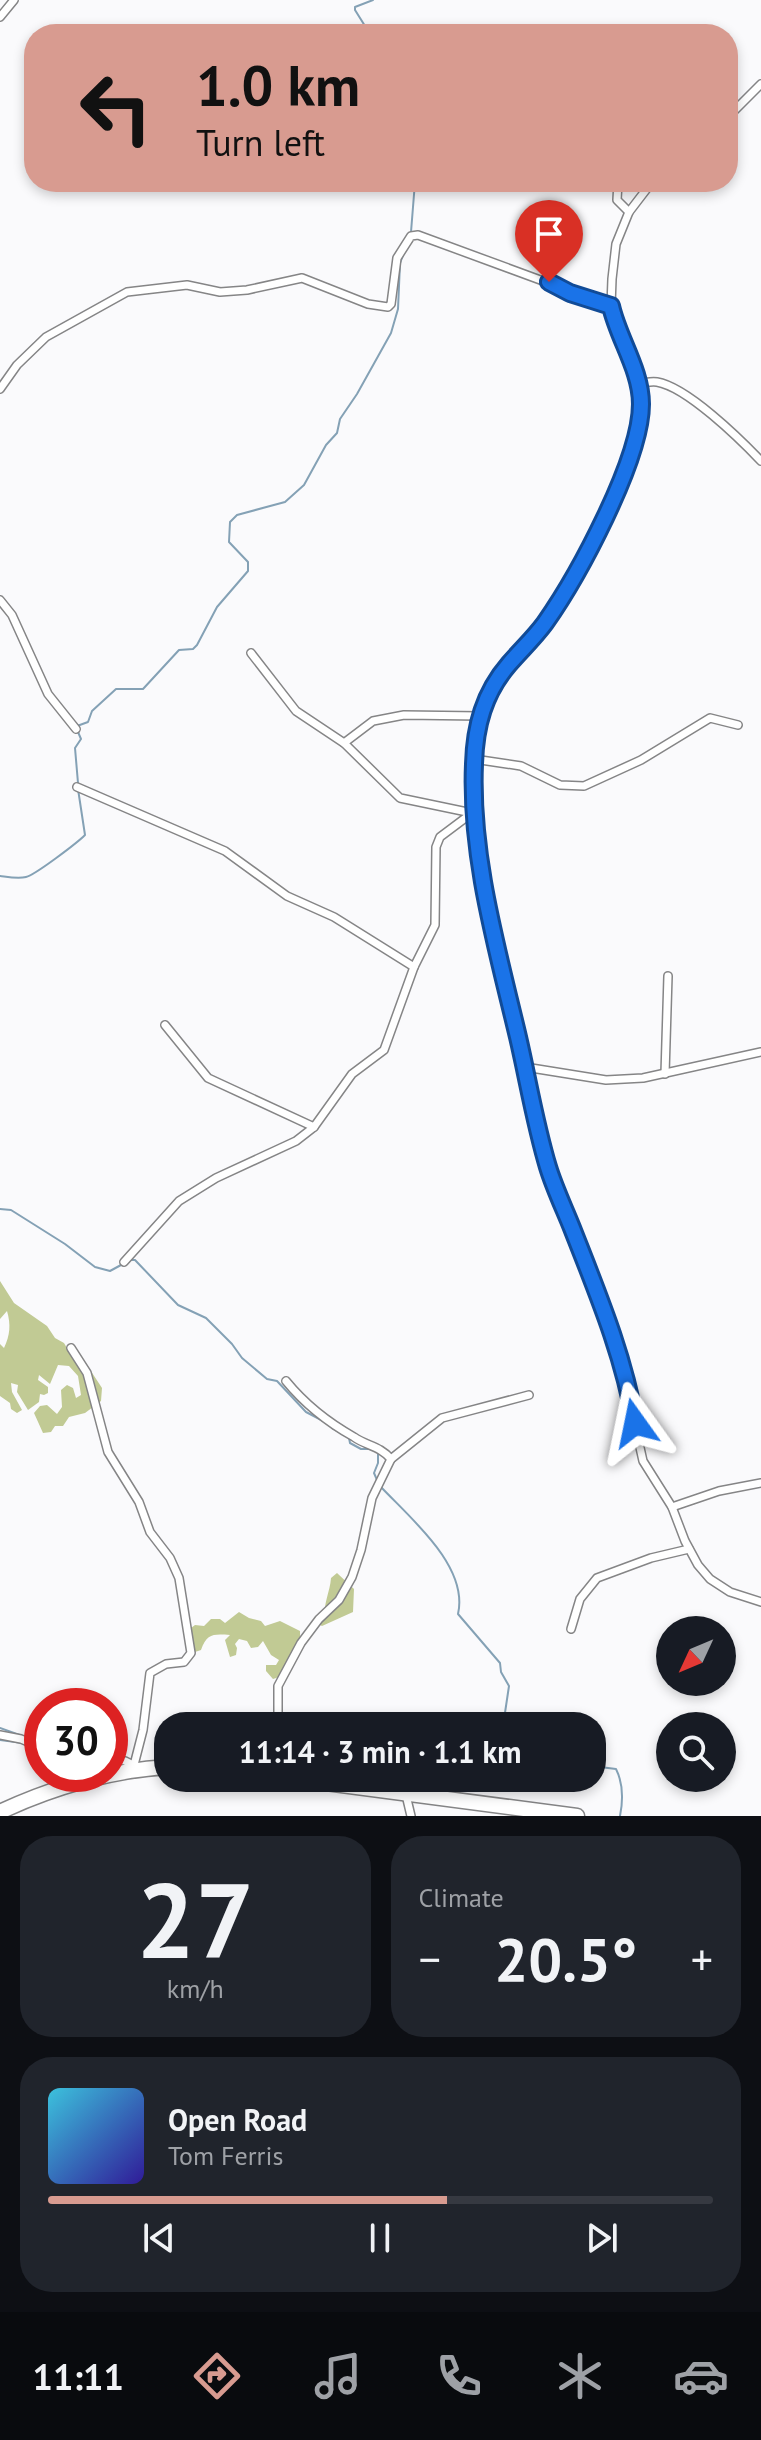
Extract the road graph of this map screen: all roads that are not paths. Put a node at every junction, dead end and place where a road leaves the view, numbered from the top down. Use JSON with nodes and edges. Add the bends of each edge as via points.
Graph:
{"nodes":[{"id":1,"x":14,"y":0,"type":"edge"},
{"id":2,"x":0,"y":17,"type":"edge"},
{"id":3,"x":760,"y":86,"type":"edge"},
{"id":4,"x":738,"y":107,"type":"edge"},
{"id":5,"x":617,"y":192,"type":"edge"},
{"id":6,"x":644,"y":192,"type":"edge"},
{"id":7,"x":629,"y":212,"type":"junction"},
{"id":8,"x":611,"y":306,"type":"junction"},
{"id":9,"x":638,"y":383,"type":"junction"},
{"id":10,"x":0,"y":389,"type":"edge"},
{"id":11,"x":761,"y":461,"type":"edge"},
{"id":12,"x":0,"y":600,"type":"edge"},
{"id":13,"x":251,"y":653,"type":"dead end"},
{"id":14,"x":480,"y":716,"type":"junction"},
{"id":15,"x":738,"y":725,"type":"dead end"},
{"id":16,"x":76,"y":729,"type":"dead end"},
{"id":17,"x":344,"y":743,"type":"junction"},
{"id":18,"x":474,"y":759,"type":"junction"},
{"id":19,"x":77,"y":787,"type":"dead end"},
{"id":20,"x":472,"y":813,"type":"junction"},
{"id":21,"x":414,"y":967,"type":"junction"},
{"id":22,"x":668,"y":976,"type":"dead end"},
{"id":23,"x":165,"y":1025,"type":"dead end"},
{"id":24,"x":761,"y":1052,"type":"edge"},
{"id":25,"x":525,"y":1067,"type":"junction"},
{"id":26,"x":665,"y":1074,"type":"junction"},
{"id":27,"x":314,"y":1127,"type":"junction"},
{"id":28,"x":124,"y":1262,"type":"dead end"},
{"id":29,"x":71,"y":1348,"type":"dead end"},
{"id":30,"x":286,"y":1381,"type":"dead end"},
{"id":31,"x":529,"y":1395,"type":"dead end"},
{"id":32,"x":391,"y":1459,"type":"junction"},
{"id":33,"x":761,"y":1483,"type":"edge"},
{"id":34,"x":672,"y":1507,"type":"junction"},
{"id":35,"x":689,"y":1549,"type":"junction"},
{"id":36,"x":761,"y":1602,"type":"edge"},
{"id":37,"x":571,"y":1629,"type":"dead end"},
{"id":38,"x":278,"y":1712,"type":"edge"},
{"id":39,"x":0,"y":1735,"type":"edge"},
{"id":40,"x":24,"y":1740,"type":"edge"},
{"id":41,"x":128,"y":1762,"type":"edge"},
{"id":42,"x":138,"y":1767,"type":"junction"},
{"id":43,"x":154,"y":1767,"type":"edge"},
{"id":44,"x":397,"y":1792,"type":"edge"},
{"id":45,"x":405,"y":1793,"type":"junction"},
{"id":46,"x":0,"y":1812,"type":"edge"},
{"id":47,"x":411,"y":1816,"type":"edge"},
{"id":48,"x":577,"y":1816,"type":"edge"}],
"edges":[{"from":1,"to":2,"type":"street"},
{"from":3,"to":4,"type":"street"},
{"from":5,"to":7,"type":"street","via":[[617,200]]},
{"from":6,"to":7,"type":"street"},
{"from":7,"to":8,"type":"street","via":[[616,244]]},
{"from":8,"to":9,"type":"street"},
{"from":8,"to":10,"type":"street","via":[[418,235],[411,236],[397,258],[388,307],[302,278],[247,290],[220,292],[187,285],[127,292],[46,337]]},
{"from":9,"to":11,"type":"street","via":[[658,382],[687,396]]},
{"from":9,"to":14,"type":"street","via":[[639,427],[608,506],[567,592],[491,687]]},
{"from":12,"to":16,"type":"street","via":[[48,694]]},
{"from":13,"to":17,"type":"street","via":[[296,711]]},
{"from":14,"to":17,"type":"street","via":[[404,715],[373,721]]},
{"from":14,"to":18,"type":"street"},
{"from":15,"to":18,"type":"street","via":[[710,718],[641,760],[584,786],[560,785],[521,766]]},
{"from":17,"to":20,"type":"street","via":[[400,798]]},
{"from":18,"to":20,"type":"street"},
{"from":19,"to":21,"type":"street","via":[[225,851],[287,896],[334,917]]},
{"from":20,"to":21,"type":"street","via":[[440,837],[436,847],[435,925]]},
{"from":20,"to":25,"type":"street"},
{"from":21,"to":27,"type":"street","via":[[384,1050],[352,1074]]},
{"from":22,"to":26,"type":"street"},
{"from":23,"to":27,"type":"street","via":[[208,1078]]},
{"from":24,"to":26,"type":"street"},
{"from":25,"to":26,"type":"street","via":[[606,1080]]},
{"from":25,"to":34,"type":"street","via":[[548,1168],[620,1358],[643,1461]]},
{"from":27,"to":28,"type":"street","via":[[179,1201]]},
{"from":29,"to":42,"type":"street","via":[[87,1373],[108,1452],[179,1578],[189,1626],[188,1658],[150,1673]]},
{"from":30,"to":32,"type":"street","via":[[335,1425],[383,1449]]},
{"from":31,"to":32,"type":"street","via":[[442,1418]]},
{"from":32,"to":38,"type":"street","via":[[372,1498],[352,1577],[301,1643],[278,1686]]},
{"from":33,"to":34,"type":"street"},
{"from":34,"to":35,"type":"street"},
{"from":35,"to":36,"type":"street","via":[[710,1579]]},
{"from":35,"to":37,"type":"street","via":[[597,1578],[580,1599]]},
{"from":39,"to":40,"type":"street"},
{"from":41,"to":42,"type":"street"},
{"from":42,"to":43,"type":"highway"},
{"from":42,"to":46,"type":"highway"},
{"from":44,"to":45,"type":"highway"},
{"from":45,"to":47,"type":"street"},
{"from":45,"to":48,"type":"highway"}]}
